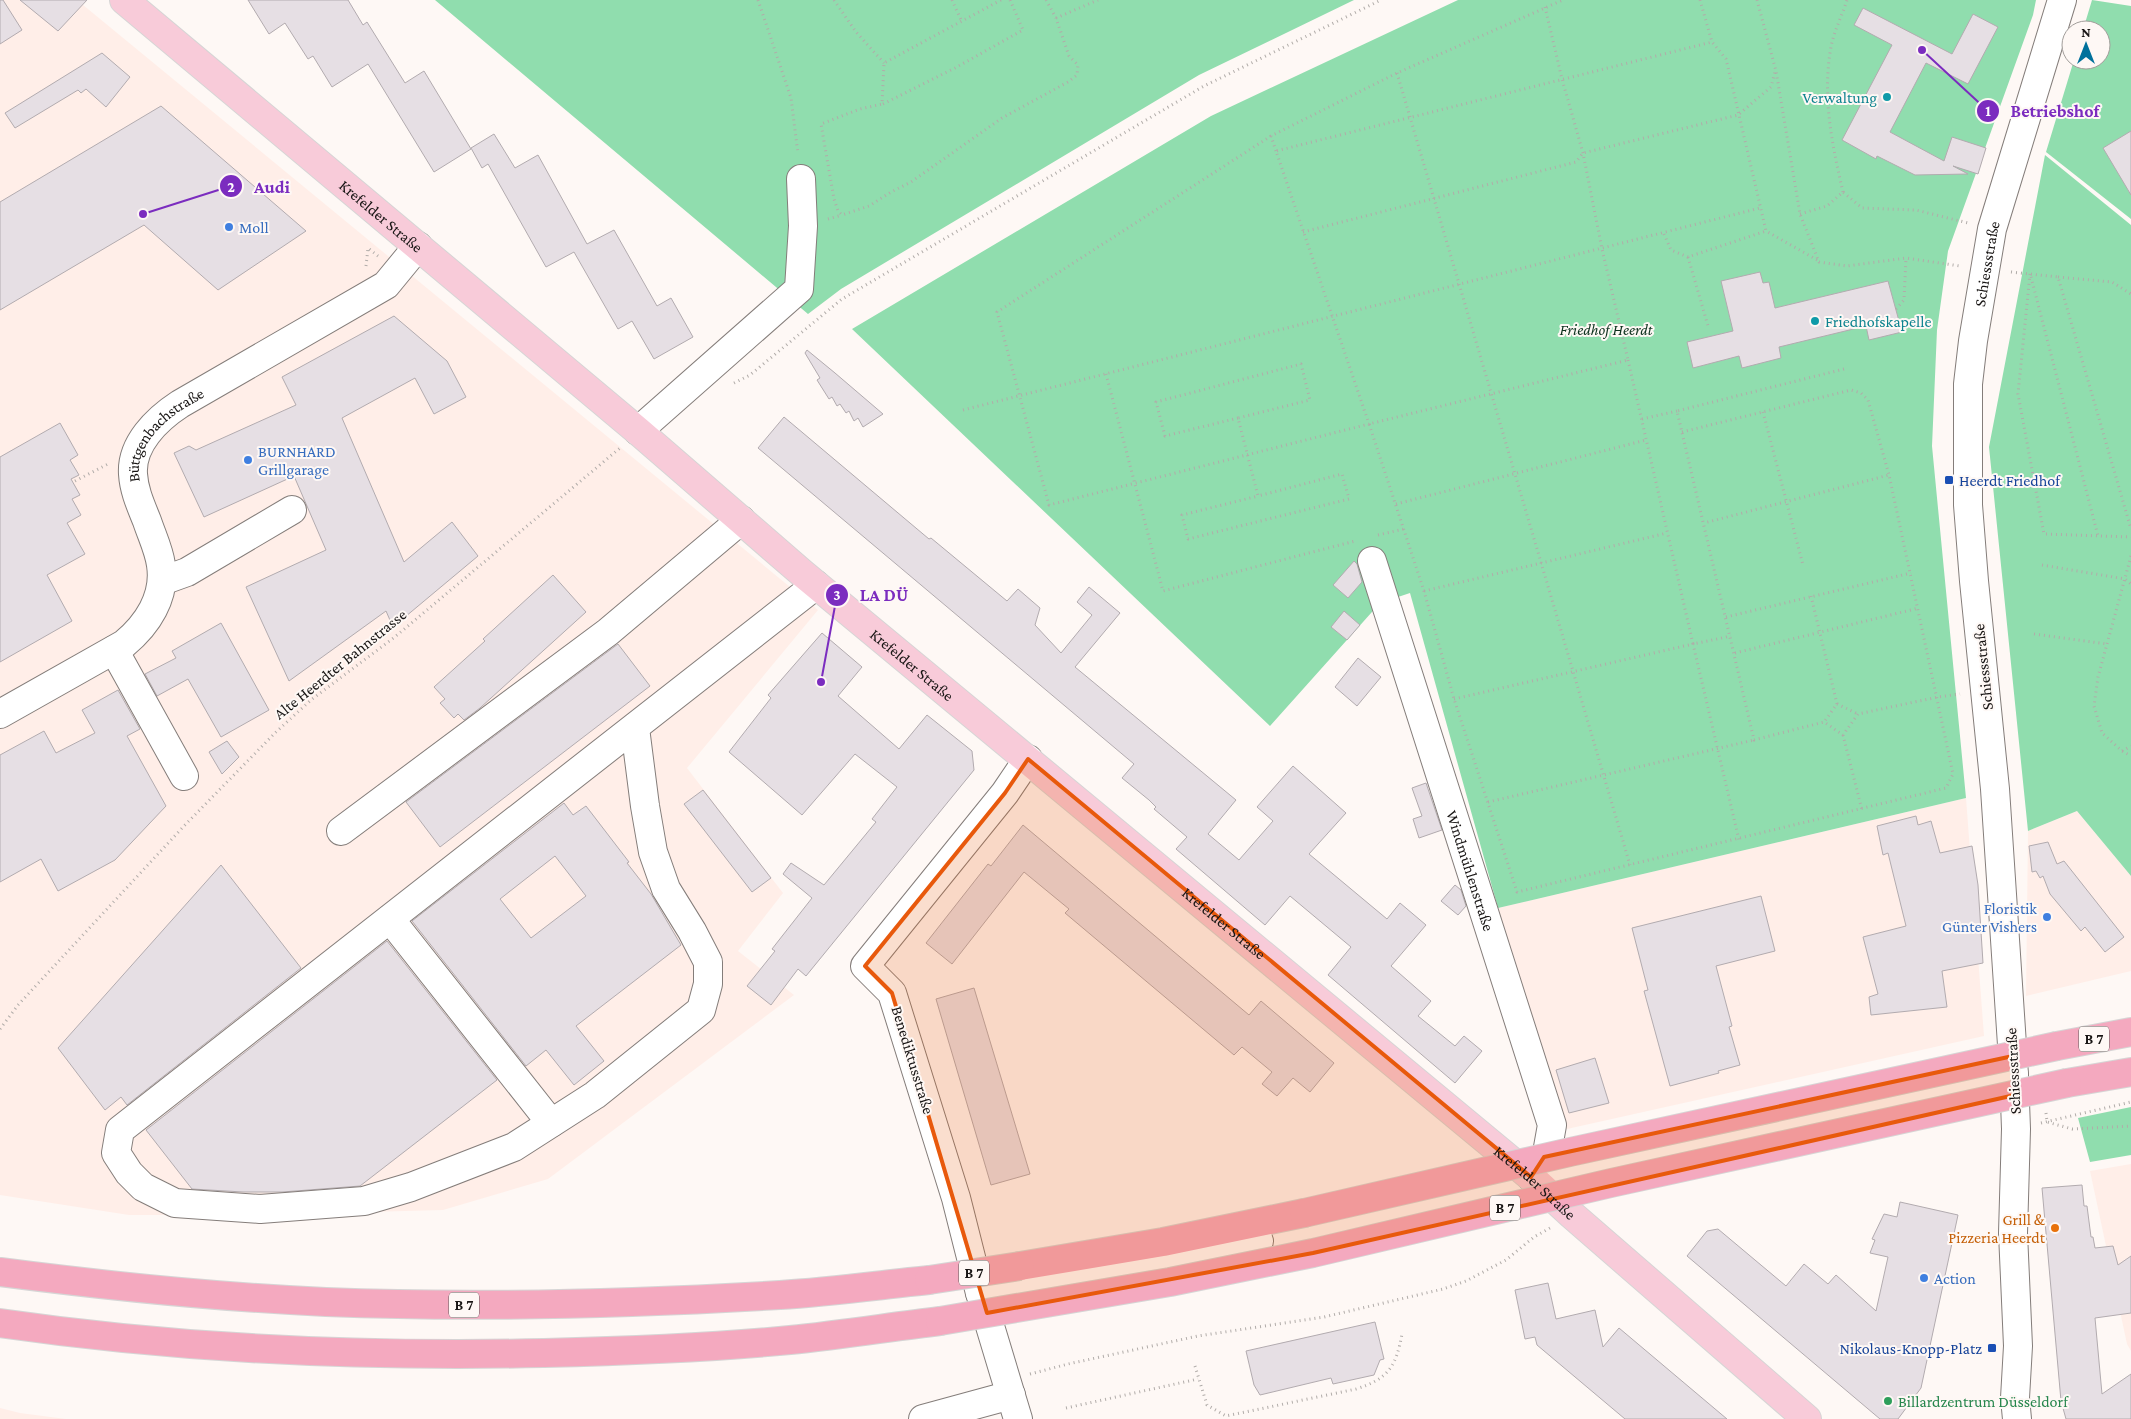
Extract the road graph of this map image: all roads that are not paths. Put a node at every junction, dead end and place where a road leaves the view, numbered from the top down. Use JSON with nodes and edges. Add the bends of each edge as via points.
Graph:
{"nodes":[{"id":1,"x":124,"y":0,"type":"edge"},
{"id":2,"x":2062,"y":0,"type":"edge"},
{"id":3,"x":801,"y":179,"type":"road end"},
{"id":4,"x":418,"y":246,"type":"junction"},
{"id":5,"x":638,"y":431,"type":"junction"},
{"id":6,"x":292,"y":510,"type":"dead end"},
{"id":7,"x":741,"y":520,"type":"junction"},
{"id":8,"x":1368,"y":546,"type":"road end"},
{"id":9,"x":162,"y":581,"type":"junction"},
{"id":10,"x":816,"y":585,"type":"junction"},
{"id":11,"x":114,"y":650,"type":"junction"},
{"id":12,"x":0,"y":714,"type":"edge"},
{"id":13,"x":634,"y":728,"type":"junction"},
{"id":14,"x":1028,"y":759,"type":"junction"},
{"id":15,"x":184,"y":776,"type":"dead end"},
{"id":16,"x":341,"y":831,"type":"dead end"},
{"id":17,"x":390,"y":919,"type":"junction"},
{"id":18,"x":2131,"y":1032,"type":"edge"},
{"id":19,"x":2131,"y":1072,"type":"edge"},
{"id":20,"x":2014,"y":1075,"type":"junction"},
{"id":21,"x":551,"y":1123,"type":"junction"},
{"id":22,"x":1531,"y":1177,"type":"junction"},
{"id":23,"x":1259,"y":1241,"type":"dead end"},
{"id":24,"x":0,"y":1272,"type":"edge"},
{"id":25,"x":980,"y":1292,"type":"junction"},
{"id":26,"x":0,"y":1323,"type":"edge"},
{"id":27,"x":2018,"y":1346,"type":"junction"},
{"id":28,"x":1012,"y":1398,"type":"edge"},
{"id":29,"x":923,"y":1419,"type":"edge"},
{"id":30,"x":1807,"y":1419,"type":"edge"},
{"id":31,"x":2017,"y":1419,"type":"edge"},
{"id":32,"x":2032,"y":1419,"type":"edge"}],
"edges":[{"from":1,"to":4,"type":"main road","name":"Krefelder Straße"},
{"from":2,"to":20,"type":"street","name":"Schiessstraße","via":[[1992,229],[1968,384],[1968,476],[1974,581],[1995,789]]},
{"from":3,"to":5,"type":"street","via":[[803,226],[799,289]]},
{"from":4,"to":5,"type":"main road","name":"Krefelder Straße"},
{"from":4,"to":9,"type":"street","name":"Büttgenbachstraße","via":[[386,285],[180,404],[158,420],[146,435],[134,459],[132,472],[138,501],[159,554]]},
{"from":5,"to":7,"type":"main road","name":"Krefelder Straße"},
{"from":6,"to":9,"type":"street","via":[[187,572]]},
{"from":7,"to":10,"type":"main road","name":"Krefelder Straße"},
{"from":7,"to":16,"type":"street","via":[[608,632]]},
{"from":8,"to":22,"type":"street","name":"Windmühlenstraße","via":[[1552,1125],[1548,1153]]},
{"from":9,"to":11,"type":"street","name":"Büttgenbachstraße","via":[[157,600],[143,626]]},
{"from":10,"to":13,"type":"street"},
{"from":10,"to":14,"type":"main road","name":"Krefelder Straße"},
{"from":11,"to":12,"type":"street","name":"Büttgenbachstraße"},
{"from":11,"to":15,"type":"street"},
{"from":13,"to":17,"type":"street"},
{"from":13,"to":21,"type":"street","via":[[654,852],[666,889],[708,962],[708,984],[701,1010],[595,1095]]},
{"from":14,"to":22,"type":"main road","name":"Krefelder Straße"},
{"from":14,"to":25,"type":"street","name":"Benediktusstraße","via":[[1005,793],[864,966],[892,992],[956,1198]]},
{"from":17,"to":21,"type":"street"},
{"from":17,"to":21,"type":"street","via":[[120,1130],[116,1153],[129,1173],[144,1186],[176,1203],[260,1209],[364,1201],[514,1147]]},
{"from":18,"to":24,"type":"highway","number":"B 7","bridge":true,"via":[[1570,1152],[1294,1215],[1163,1242],[929,1280],[782,1295],[481,1305],[327,1302],[201,1294]]},
{"from":19,"to":26,"type":"highway","number":"B 7","bridge":true,"via":[[2067,1083],[1611,1183],[1313,1253],[1170,1282],[940,1321],[780,1340],[625,1351],[464,1354],[310,1351],[183,1344]]},
{"from":20,"to":22,"type":"street","via":[[1971,1080]]},
{"from":20,"to":27,"type":"street","name":"Schiessstraße","via":[[2013,1233]]},
{"from":22,"to":30,"type":"main road","name":"Krefelder Straße"},
{"from":23,"to":25,"type":"street"},
{"from":25,"to":28,"type":"street","name":"Benediktusstraße"},
{"from":27,"to":31,"type":"street","name":"Schiessstraße"},
{"from":27,"to":32,"type":"street","name":"Schiessstraße"},
{"from":28,"to":29,"type":"street"}]}
